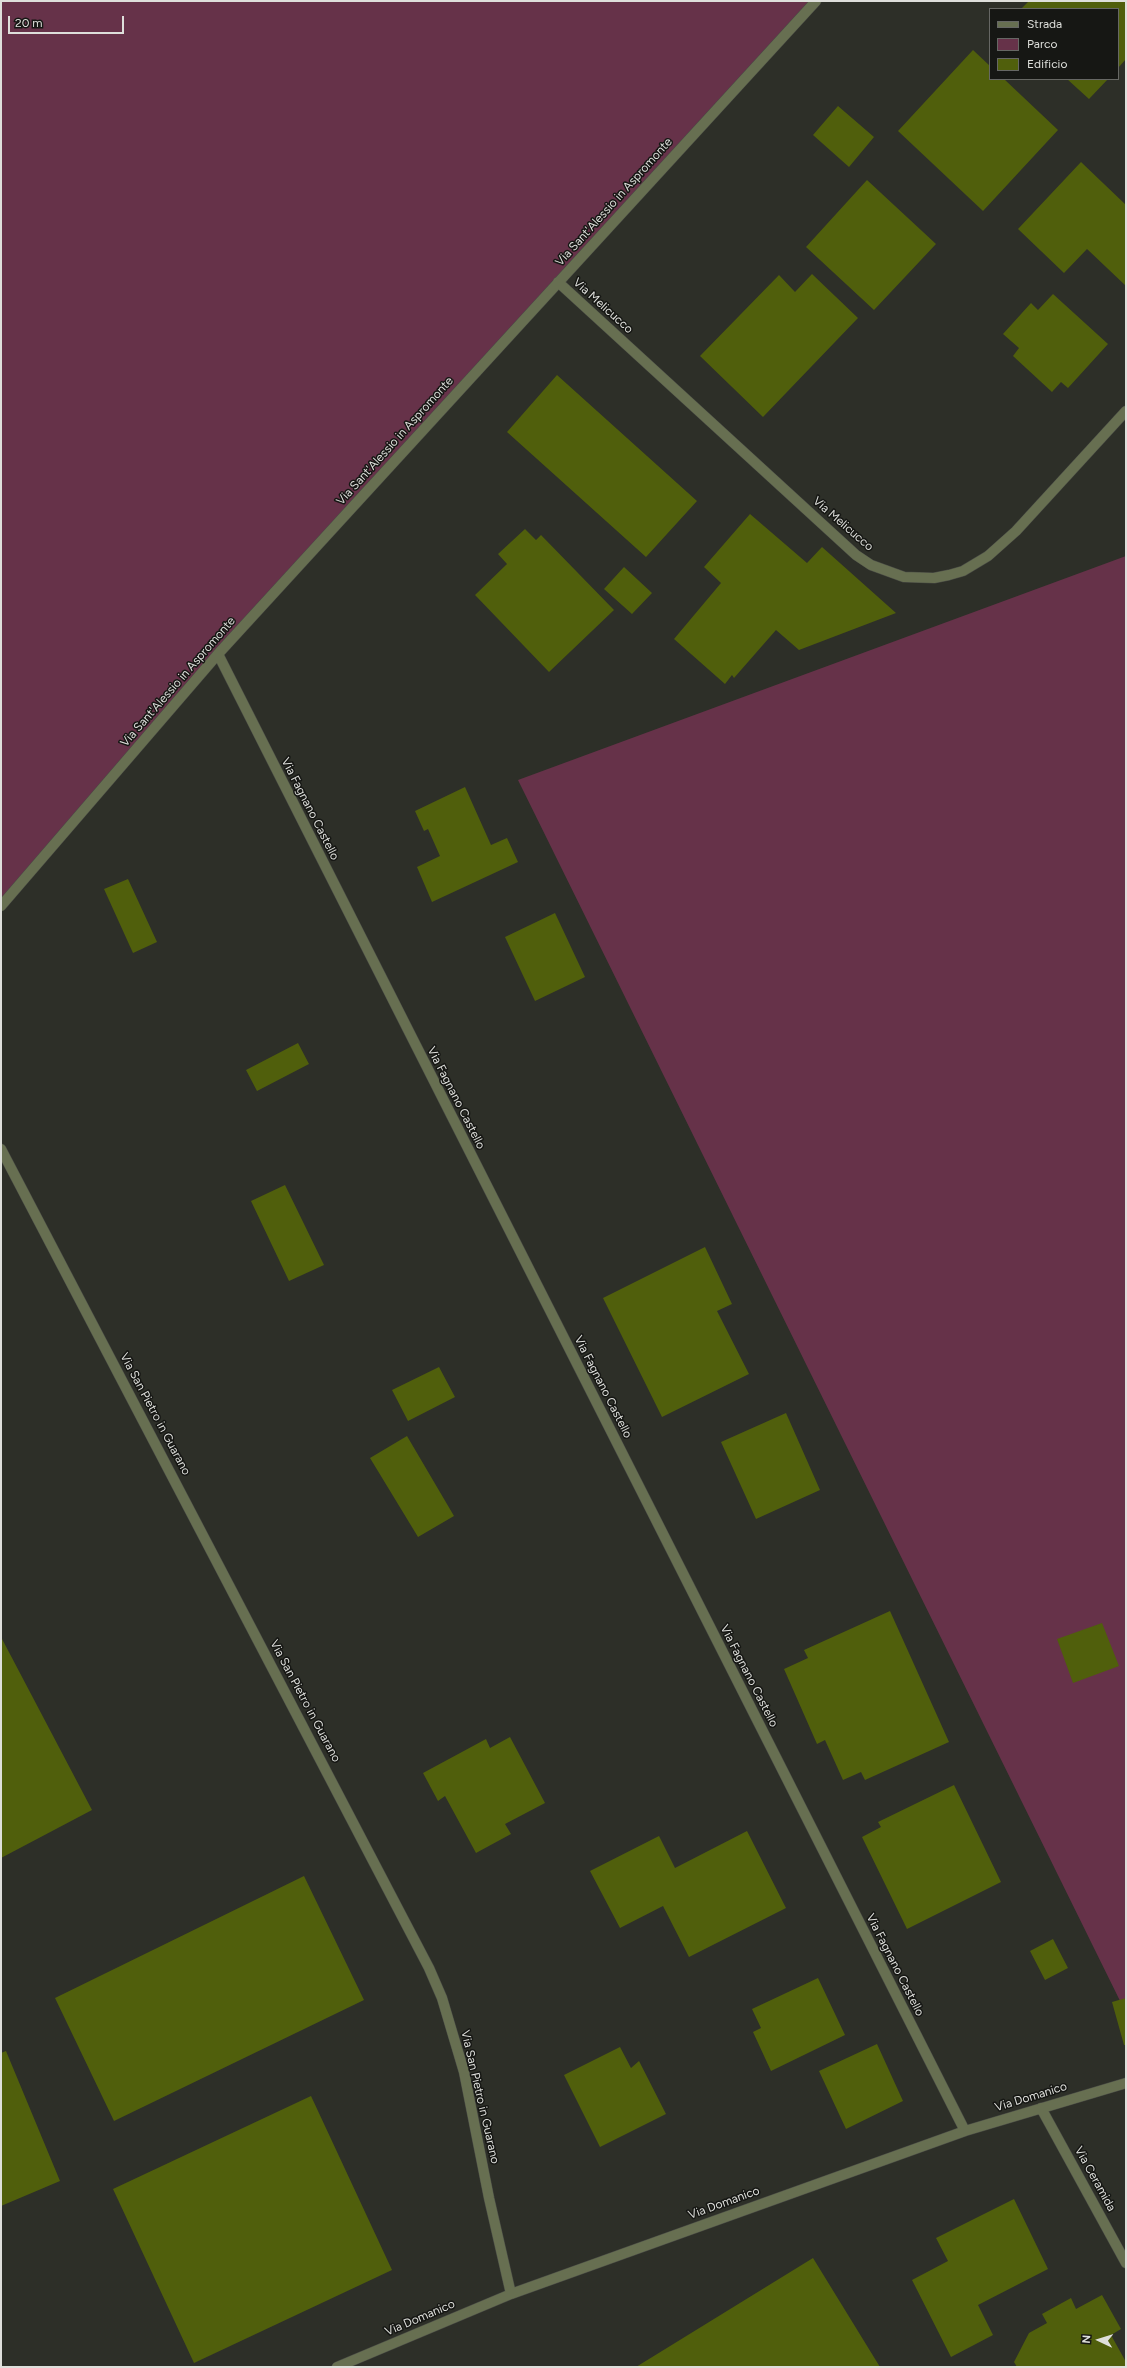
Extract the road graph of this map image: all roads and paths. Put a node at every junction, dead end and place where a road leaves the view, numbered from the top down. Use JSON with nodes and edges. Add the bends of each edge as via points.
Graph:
{"nodes":[{"id":1,"x":816,"y":1,"type":"edge"},
{"id":2,"x":558,"y":282,"type":"junction"},
{"id":3,"x":1126,"y":411,"type":"edge"},
{"id":4,"x":218,"y":654,"type":"junction"},
{"id":5,"x":1,"y":906,"type":"edge"},
{"id":6,"x":1,"y":1149,"type":"edge"},
{"id":7,"x":1126,"y":2083,"type":"edge"},
{"id":8,"x":1041,"y":2108,"type":"junction"},
{"id":9,"x":965,"y":2131,"type":"junction"},
{"id":10,"x":1126,"y":2263,"type":"edge"},
{"id":11,"x":511,"y":2294,"type":"junction"},
{"id":12,"x":337,"y":2367,"type":"edge"}],
"edges":[{"from":1,"to":2,"type":"street","name":"Via Sant'Alessio in Aspromonte"},
{"from":2,"to":3,"type":"street","name":"Via Melicucco","via":[[856,555],[871,565],[904,577],[934,578],[949,575],[975,565],[988,556],[1016,531]]},
{"from":2,"to":4,"type":"street","name":"Via Sant'Alessio in Aspromonte"},
{"from":4,"to":5,"type":"street","name":"Via Sant'Alessio in Aspromonte"},
{"from":4,"to":9,"type":"street","name":"Via Fagnano Castello"},
{"from":6,"to":11,"type":"street","name":"Via San Pietro in Guarano","via":[[429,1968],[442,1998],[464,2072]]},
{"from":7,"to":8,"type":"street","name":"Via Domanico"},
{"from":8,"to":9,"type":"street","name":"Via Domanico"},
{"from":8,"to":10,"type":"street","name":"Via Ceramida"},
{"from":9,"to":11,"type":"street","name":"Via Domanico"},
{"from":11,"to":12,"type":"street","name":"Via Domanico"}]}
